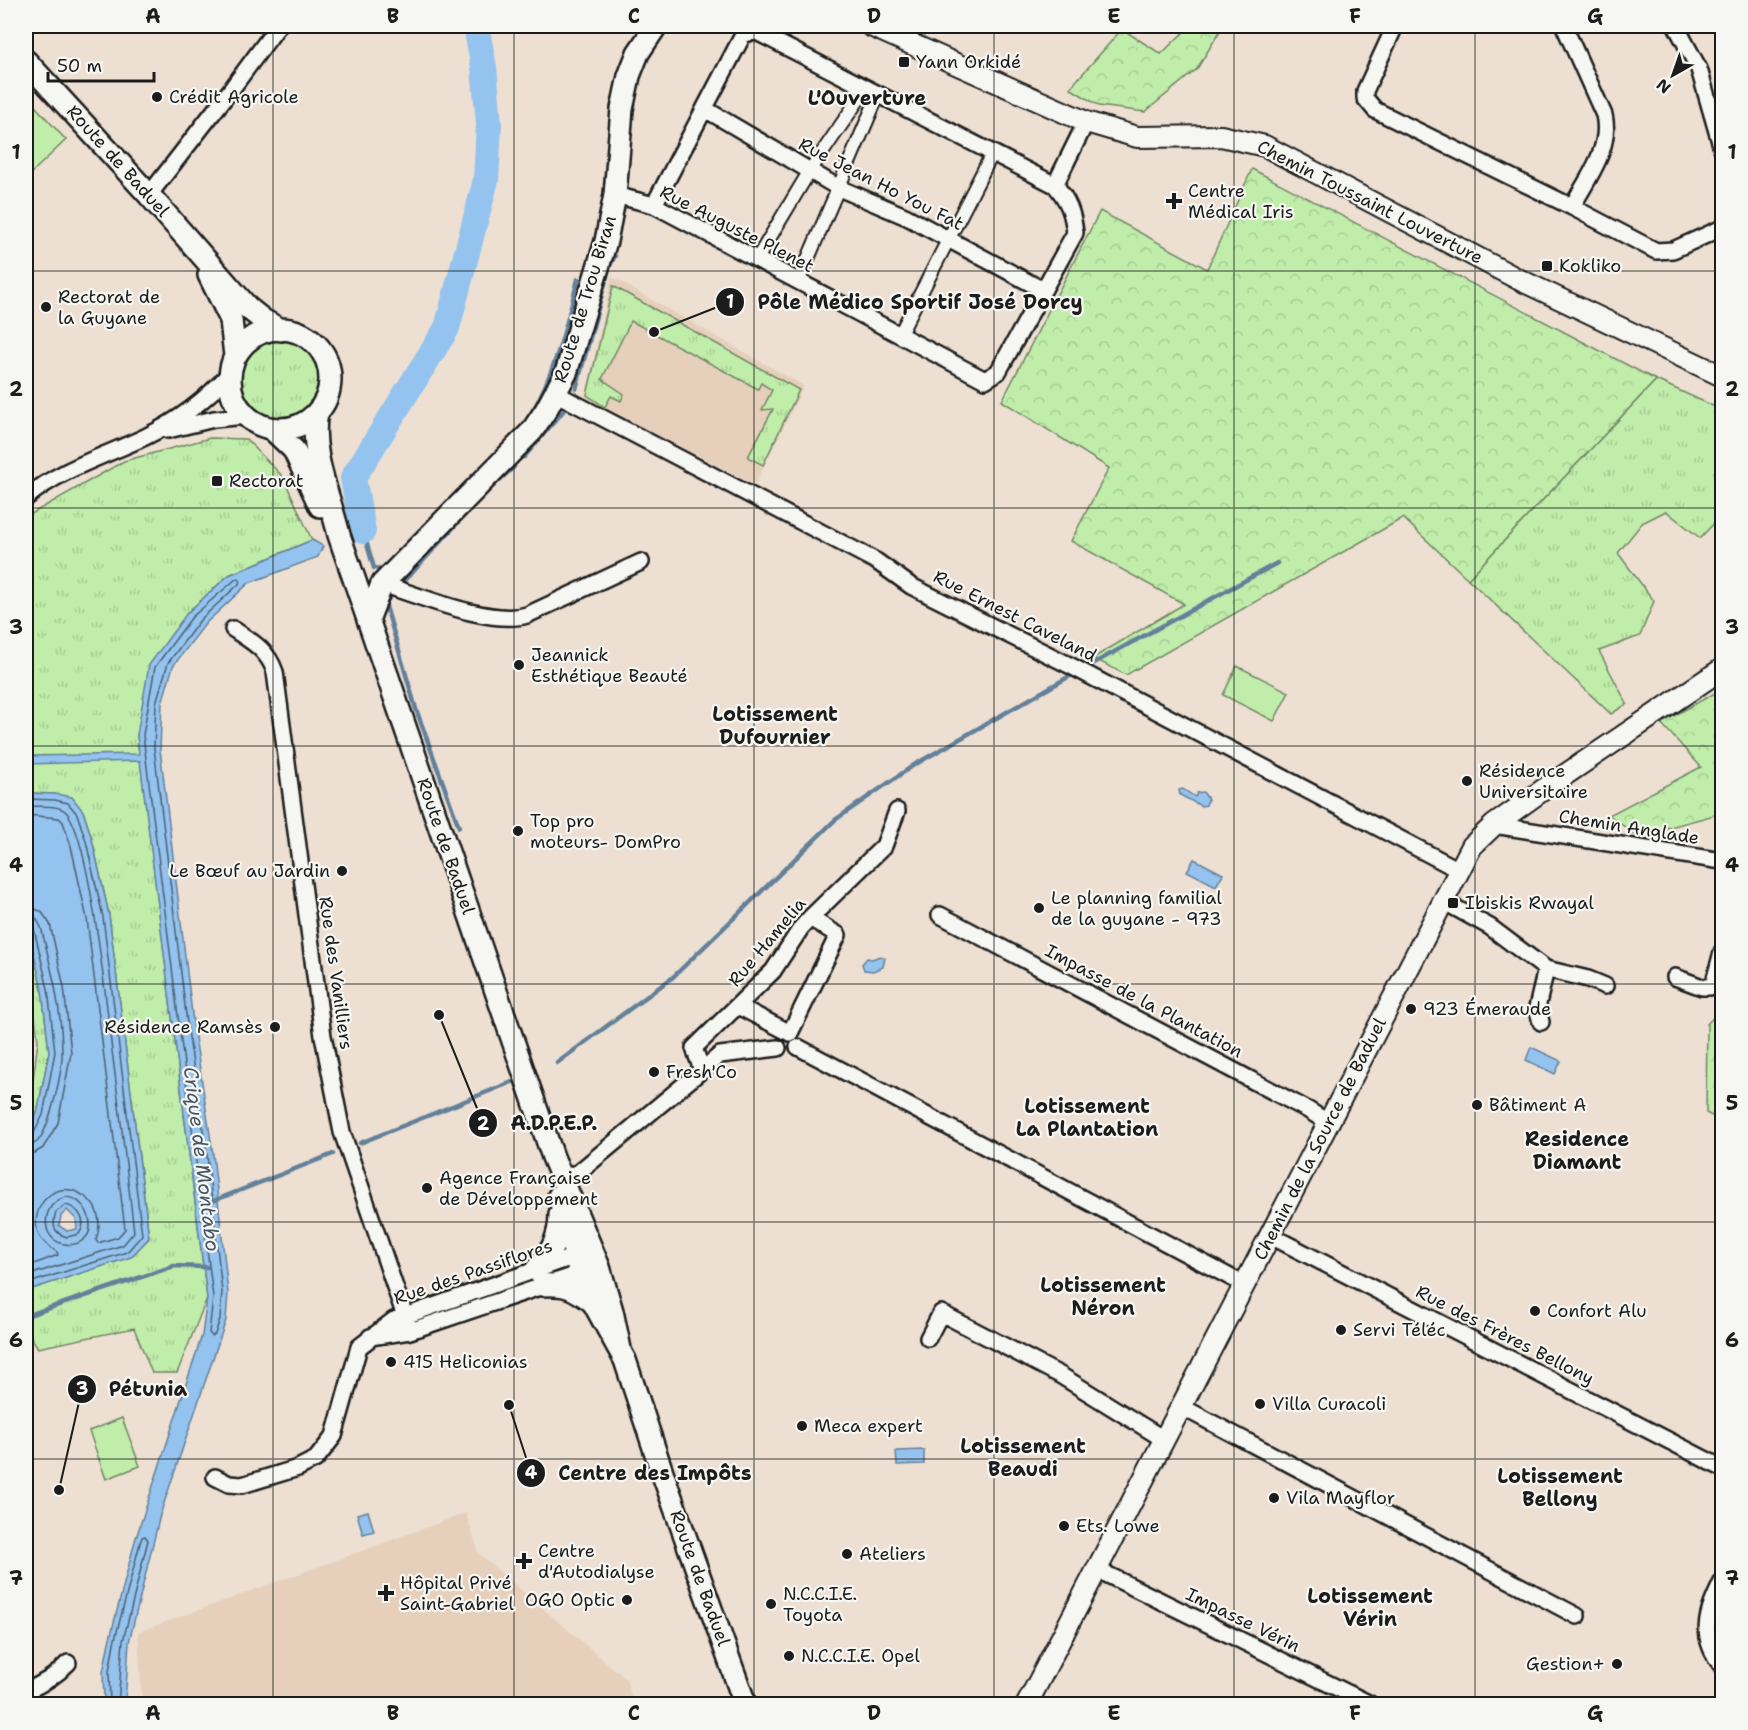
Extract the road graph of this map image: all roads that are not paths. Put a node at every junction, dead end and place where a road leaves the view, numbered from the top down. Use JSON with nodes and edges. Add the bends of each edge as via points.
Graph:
{"nodes":[{"id":1,"x":278,"y":26,"type":"edge"},
{"id":2,"x":656,"y":26,"type":"edge"},
{"id":3,"x":872,"y":26,"type":"edge"},
{"id":4,"x":1395,"y":26,"type":"edge"},
{"id":5,"x":1564,"y":26,"type":"edge"},
{"id":6,"x":1676,"y":26,"type":"edge"},
{"id":7,"x":26,"y":61,"type":"edge"},
{"id":8,"x":873,"y":90,"type":"junction"},
{"id":9,"x":705,"y":109,"type":"junction"},
{"id":10,"x":1086,"y":122,"type":"junction"},
{"id":11,"x":1722,"y":149,"type":"edge"},
{"id":12,"x":993,"y":152,"type":"junction"},
{"id":13,"x":809,"y":172,"type":"junction"},
{"id":14,"x":1055,"y":185,"type":"junction"},
{"id":15,"x":839,"y":188,"type":"junction"},
{"id":16,"x":149,"y":195,"type":"junction"},
{"id":17,"x":615,"y":195,"type":"junction"},
{"id":18,"x":654,"y":205,"type":"junction"},
{"id":19,"x":1572,"y":207,"type":"junction"},
{"id":20,"x":1722,"y":228,"type":"edge"},
{"id":21,"x":185,"y":236,"type":"junction"},
{"id":22,"x":948,"y":240,"type":"junction"},
{"id":23,"x":757,"y":259,"type":"junction"},
{"id":24,"x":798,"y":282,"type":"junction"},
{"id":25,"x":1043,"y":290,"type":"junction"},
{"id":26,"x":281,"y":330,"type":"junction"},
{"id":27,"x":899,"y":336,"type":"junction"},
{"id":28,"x":233,"y":364,"type":"junction"},
{"id":29,"x":1722,"y":376,"type":"edge"},
{"id":30,"x":555,"y":393,"type":"junction"},
{"id":31,"x":317,"y":412,"type":"junction"},
{"id":32,"x":246,"y":416,"type":"junction"},
{"id":33,"x":272,"y":429,"type":"junction"},
{"id":34,"x":147,"y":436,"type":"junction"},
{"id":35,"x":26,"y":498,"type":"edge"},
{"id":36,"x":339,"y":535,"type":"junction"},
{"id":37,"x":348,"y":562,"type":"junction"},
{"id":38,"x":641,"y":562,"type":"dead end"},
{"id":39,"x":382,"y":584,"type":"junction"},
{"id":40,"x":368,"y":620,"type":"junction"},
{"id":41,"x":233,"y":629,"type":"dead end"},
{"id":42,"x":1722,"y":669,"type":"edge"},
{"id":43,"x":897,"y":811,"type":"dead end"},
{"id":44,"x":1494,"y":825,"type":"junction"},
{"id":45,"x":1722,"y":861,"type":"edge"},
{"id":46,"x":1459,"y":870,"type":"junction"},
{"id":47,"x":1443,"y":901,"type":"junction"},
{"id":48,"x":940,"y":915,"type":"dead end"},
{"id":49,"x":810,"y":918,"type":"junction"},
{"id":50,"x":1722,"y":952,"type":"edge"},
{"id":51,"x":1546,"y":969,"type":"junction"},
{"id":52,"x":1675,"y":977,"type":"dead end"},
{"id":53,"x":1605,"y":986,"type":"dead end"},
{"id":54,"x":738,"y":1006,"type":"junction"},
{"id":55,"x":1541,"y":1022,"type":"dead end"},
{"id":56,"x":798,"y":1047,"type":"dead end"},
{"id":57,"x":778,"y":1048,"type":"dead end"},
{"id":58,"x":702,"y":1070,"type":"junction"},
{"id":59,"x":1329,"y":1123,"type":"junction"},
{"id":60,"x":553,"y":1157,"type":"junction"},
{"id":61,"x":562,"y":1178,"type":"junction"},
{"id":62,"x":560,"y":1204,"type":"junction"},
{"id":63,"x":1271,"y":1236,"type":"junction"},
{"id":64,"x":586,"y":1262,"type":"junction"},
{"id":65,"x":539,"y":1278,"type":"junction"},
{"id":66,"x":1245,"y":1285,"type":"junction"},
{"id":67,"x":593,"y":1302,"type":"junction"},
{"id":68,"x":404,"y":1315,"type":"junction"},
{"id":69,"x":410,"y":1331,"type":"junction"},
{"id":70,"x":370,"y":1337,"type":"junction"},
{"id":71,"x":928,"y":1338,"type":"dead end"},
{"id":72,"x":620,"y":1349,"type":"junction"},
{"id":73,"x":1182,"y":1407,"type":"junction"},
{"id":74,"x":1165,"y":1440,"type":"junction"},
{"id":75,"x":1722,"y":1468,"type":"edge"},
{"id":76,"x":215,"y":1477,"type":"dead end"},
{"id":77,"x":1098,"y":1570,"type":"junction"},
{"id":78,"x":1722,"y":1582,"type":"edge"},
{"id":79,"x":1577,"y":1616,"type":"dead end"},
{"id":80,"x":69,"y":1664,"type":"dead end"},
{"id":81,"x":1722,"y":1666,"type":"edge"},
{"id":82,"x":26,"y":1691,"type":"edge"},
{"id":83,"x":745,"y":1704,"type":"edge"},
{"id":84,"x":1027,"y":1704,"type":"edge"},
{"id":85,"x":1370,"y":1704,"type":"edge"}],
"edges":[{"from":1,"to":16,"type":"street"},
{"from":2,"to":17,"type":"main road","name":"Route de Trou Biran","via":[[638,53],[629,76],[622,109]]},
{"from":3,"to":10,"type":"street","name":"Chemin Toussaint Louverture"},
{"from":4,"to":19,"type":"street","via":[[1365,91],[1371,108]]},
{"from":5,"to":19,"type":"street","via":[[1607,125],[1599,158]]},
{"from":6,"to":11,"type":"street","via":[[1699,69]]},
{"from":7,"to":16,"type":"main road","name":"Route de Baduel"},
{"from":8,"to":9,"type":"street","via":[[755,31],[743,35]]},
{"from":8,"to":12,"type":"street"},
{"from":8,"to":13,"type":"street"},
{"from":8,"to":15,"type":"street"},
{"from":9,"to":13,"type":"street","name":"Rue Jean Ho You Fat"},
{"from":9,"to":18,"type":"street"},
{"from":10,"to":14,"type":"street"},
{"from":10,"to":29,"type":"street","name":"Chemin Toussaint Louverture","via":[[1137,137],[1221,136],[1265,146],[1516,278]]},
{"from":12,"to":14,"type":"street"},
{"from":12,"to":22,"type":"street"},
{"from":13,"to":15,"type":"street","name":"Rue Jean Ho You Fat"},
{"from":13,"to":23,"type":"street"},
{"from":14,"to":25,"type":"street","via":[[1073,215],[1075,233]]},
{"from":15,"to":22,"type":"street","name":"Rue Jean Ho You Fat"},
{"from":15,"to":24,"type":"street"},
{"from":16,"to":21,"type":"main road","name":"Route de Baduel"},
{"from":17,"to":18,"type":"street","name":"Rue Auguste Plenet"},
{"from":17,"to":30,"type":"main road","name":"Route de Trou Biran","via":[[603,252],[566,373]]},
{"from":18,"to":23,"type":"street","name":"Rue Auguste Plenet"},
{"from":19,"to":20,"type":"street","via":[[1656,251],[1672,250]]},
{"from":21,"to":26,"type":"main road","name":"Route de Baduel","via":[[248,308]]},
{"from":21,"to":28,"type":"main road","name":"Route de Baduel","via":[[210,275],[231,320]]},
{"from":22,"to":25,"type":"street","name":"Rue Jean Ho You Fat"},
{"from":22,"to":27,"type":"street"},
{"from":23,"to":24,"type":"street","name":"Rue Auguste Plenet"},
{"from":24,"to":27,"type":"street","name":"Rue Auguste Plenet"},
{"from":25,"to":27,"type":"street","name":"Rue Auguste Plenet","via":[[998,372],[985,380]]},
{"from":26,"to":28,"type":"main road","via":[[260,333],[242,347]]},
{"from":26,"to":31,"type":"main road","via":[[296,332],[316,344],[327,362],[329,389]]},
{"from":28,"to":32,"type":"main road","via":[[232,396]]},
{"from":28,"to":34,"type":"street","via":[[214,391]]},
{"from":30,"to":39,"type":"main road","name":"Route de Trou Biran","via":[[524,439]]},
{"from":30,"to":46,"type":"street","name":"Rue Ernest Caveland","via":[[866,555],[911,586]]},
{"from":31,"to":33,"type":"main road","via":[[297,427]]},
{"from":31,"to":36,"type":"main road","name":"Route de Baduel","via":[[319,460]]},
{"from":32,"to":33,"type":"main road"},
{"from":32,"to":34,"type":"street","via":[[214,419]]},
{"from":33,"to":36,"type":"main road","name":"Route de Baduel","via":[[294,450]]},
{"from":34,"to":35,"type":"street","via":[[68,471]]},
{"from":36,"to":37,"type":"main road","name":"Route de Baduel"},
{"from":37,"to":39,"type":"main road"},
{"from":37,"to":40,"type":"main road","name":"Route de Baduel"},
{"from":38,"to":39,"type":"street","via":[[527,615],[507,619],[479,615]]},
{"from":39,"to":40,"type":"main road","name":"Route de Trou Biran"},
{"from":40,"to":60,"type":"main road","name":"Route de Baduel"},
{"from":41,"to":68,"type":"street","name":"Rue des Vanilliers","via":[[262,649],[275,672],[324,1036],[342,1132]]},
{"from":42,"to":44,"type":"street","name":"Chemin de la Source de Baduel"},
{"from":43,"to":49,"type":"street","name":"Rue Hamelia","via":[[884,846]]},
{"from":44,"to":45,"type":"street","name":"Chemin Anglade"},
{"from":44,"to":46,"type":"street","name":"Chemin de la Source de Baduel","via":[[1472,846]]},
{"from":46,"to":47,"type":"street","name":"Chemin de la Source de Baduel"},
{"from":47,"to":51,"type":"street","via":[[1490,927]]},
{"from":47,"to":59,"type":"street","name":"Chemin de la Source de Baduel"},
{"from":48,"to":59,"type":"street","name":"Impasse de la Plantation"},
{"from":49,"to":54,"type":"street","name":"Rue Hamelia","via":[[773,971]]},
{"from":49,"to":54,"type":"street","via":[[838,935],[790,1033]]},
{"from":50,"to":52,"type":"street","via":[[1710,987]]},
{"from":51,"to":53,"type":"street"},
{"from":51,"to":55,"type":"street","via":[[1537,1008]]},
{"from":54,"to":58,"type":"street","name":"Rue Hamelia","via":[[694,1048]]},
{"from":56,"to":66,"type":"street"},
{"from":57,"to":58,"type":"street","via":[[720,1055]]},
{"from":58,"to":61,"type":"street","via":[[579,1172]]},
{"from":59,"to":63,"type":"street","name":"Chemin de la Source de Baduel"},
{"from":60,"to":61,"type":"main road","name":"Route de Baduel"},
{"from":60,"to":62,"type":"main road","name":"Route de Baduel"},
{"from":61,"to":64,"type":"main road","name":"Route de Baduel"},
{"from":62,"to":64,"type":"main road","name":"Route de Baduel"},
{"from":62,"to":65,"type":"main road","via":[[560,1231]]},
{"from":63,"to":66,"type":"street","name":"Chemin de la Source de Baduel"},
{"from":63,"to":75,"type":"street","name":"Rue des Frères Bellony"},
{"from":64,"to":65,"type":"street","name":"Rue des Passiflores"},
{"from":64,"to":67,"type":"main road","name":"Route de Baduel"},
{"from":64,"to":72,"type":"main road","name":"Route de Baduel","via":[[612,1311]]},
{"from":65,"to":67,"type":"main road","via":[[562,1284]]},
{"from":65,"to":68,"type":"street","name":"Rue des Passiflores"},
{"from":65,"to":69,"type":"street","name":"Rue des Passiflores"},
{"from":66,"to":73,"type":"street","name":"Chemin de la Source de Baduel"},
{"from":67,"to":72,"type":"main road","name":"Route de Baduel"},
{"from":68,"to":69,"type":"street","name":"Rue des Vanilliers"},
{"from":68,"to":70,"type":"street","name":"Rue des Passiflores"},
{"from":69,"to":70,"type":"street","name":"Rue des Passiflores"},
{"from":70,"to":76,"type":"street","name":"Rue des Passiflores","via":[[355,1355],[334,1436],[316,1459],[245,1485],[229,1484]]},
{"from":71,"to":74,"type":"street","via":[[941,1313],[1060,1375]]},
{"from":72,"to":83,"type":"main road","name":"Route de Baduel"},
{"from":73,"to":74,"type":"street","name":"Chemin de la Source de Baduel"},
{"from":73,"to":79,"type":"street"},
{"from":74,"to":77,"type":"street","name":"Chemin de la Source de Baduel"},
{"from":77,"to":84,"type":"street","name":"Chemin de la Source de Baduel"},
{"from":77,"to":85,"type":"street","name":"Impasse Vérin"},
{"from":78,"to":81,"type":"street","via":[[1710,1605],[1707,1624],[1708,1641]]},
{"from":80,"to":82,"type":"street"}]}
